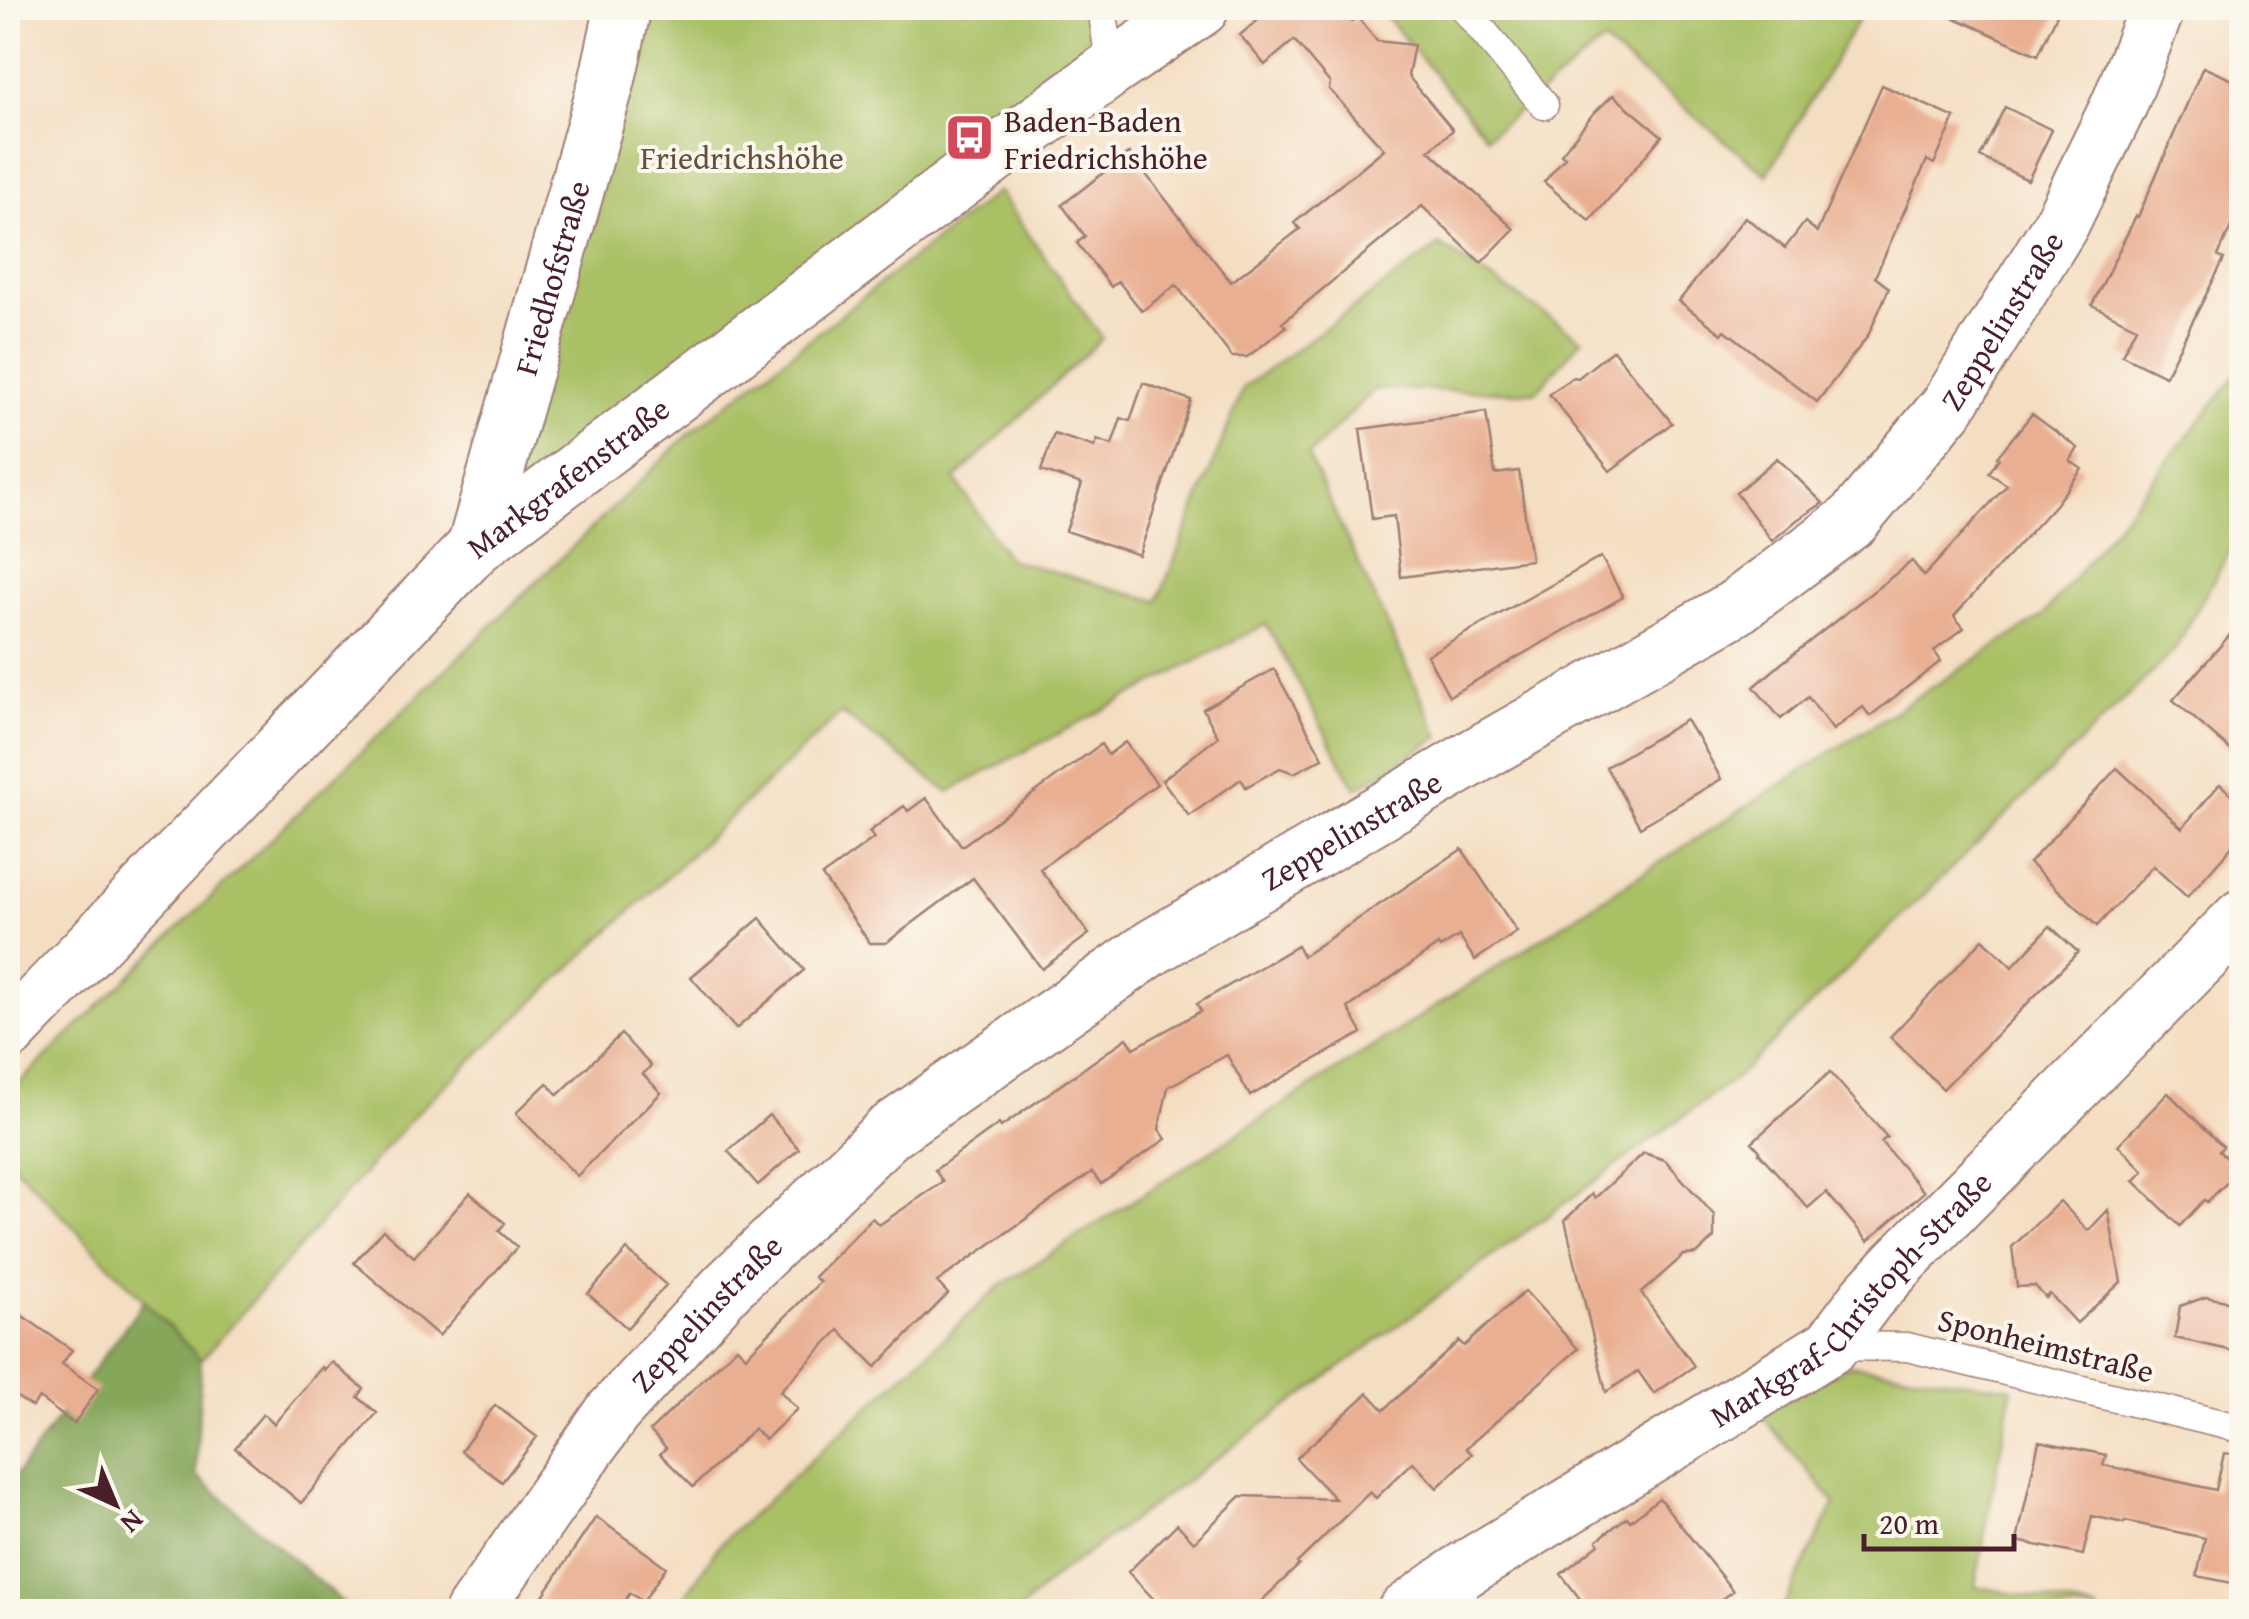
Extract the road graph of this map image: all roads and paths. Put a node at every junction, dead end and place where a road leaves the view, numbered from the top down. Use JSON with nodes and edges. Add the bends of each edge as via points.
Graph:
{"nodes":[{"id":1,"x":623,"y":8,"type":"edge"},
{"id":2,"x":1102,"y":8,"type":"edge"},
{"id":3,"x":1202,"y":8,"type":"edge"},
{"id":4,"x":1464,"y":8,"type":"edge"},
{"id":5,"x":2157,"y":8,"type":"edge"},
{"id":6,"x":1111,"y":69,"type":"junction"},
{"id":7,"x":1544,"y":105,"type":"dead end"},
{"id":8,"x":475,"y":547,"type":"junction"},
{"id":9,"x":2242,"y":917,"type":"edge"},
{"id":10,"x":8,"y":1033,"type":"edge"},
{"id":11,"x":1831,"y":1346,"type":"junction"},
{"id":12,"x":2242,"y":1429,"type":"edge"},
{"id":13,"x":473,"y":1612,"type":"edge"},
{"id":14,"x":1405,"y":1612,"type":"edge"}],
"edges":[{"from":1,"to":8,"type":"street","name":"Friedhofstraße"},
{"from":2,"to":6,"type":"lane"},
{"from":3,"to":6,"type":"street","name":"Markgrafenstraße"},
{"from":4,"to":7,"type":"lane"},
{"from":5,"to":13,"type":"street","name":"Zeppelinstraße","via":[[2061,224],[1948,406],[1852,520],[1735,608],[1153,948],[890,1132],[727,1287],[613,1412]]},
{"from":6,"to":8,"type":"street","name":"Markgrafenstraße"},
{"from":8,"to":10,"type":"street","name":"Markgrafenstraße"},
{"from":9,"to":11,"type":"street","name":"Markgraf-Christoph-Straße","via":[[1900,1263]]},
{"from":11,"to":12,"type":"lane","name":"Sponheimstraße","via":[[1906,1347]]},
{"from":11,"to":14,"type":"street","name":"Markgraf-Christoph-Straße"}]}
